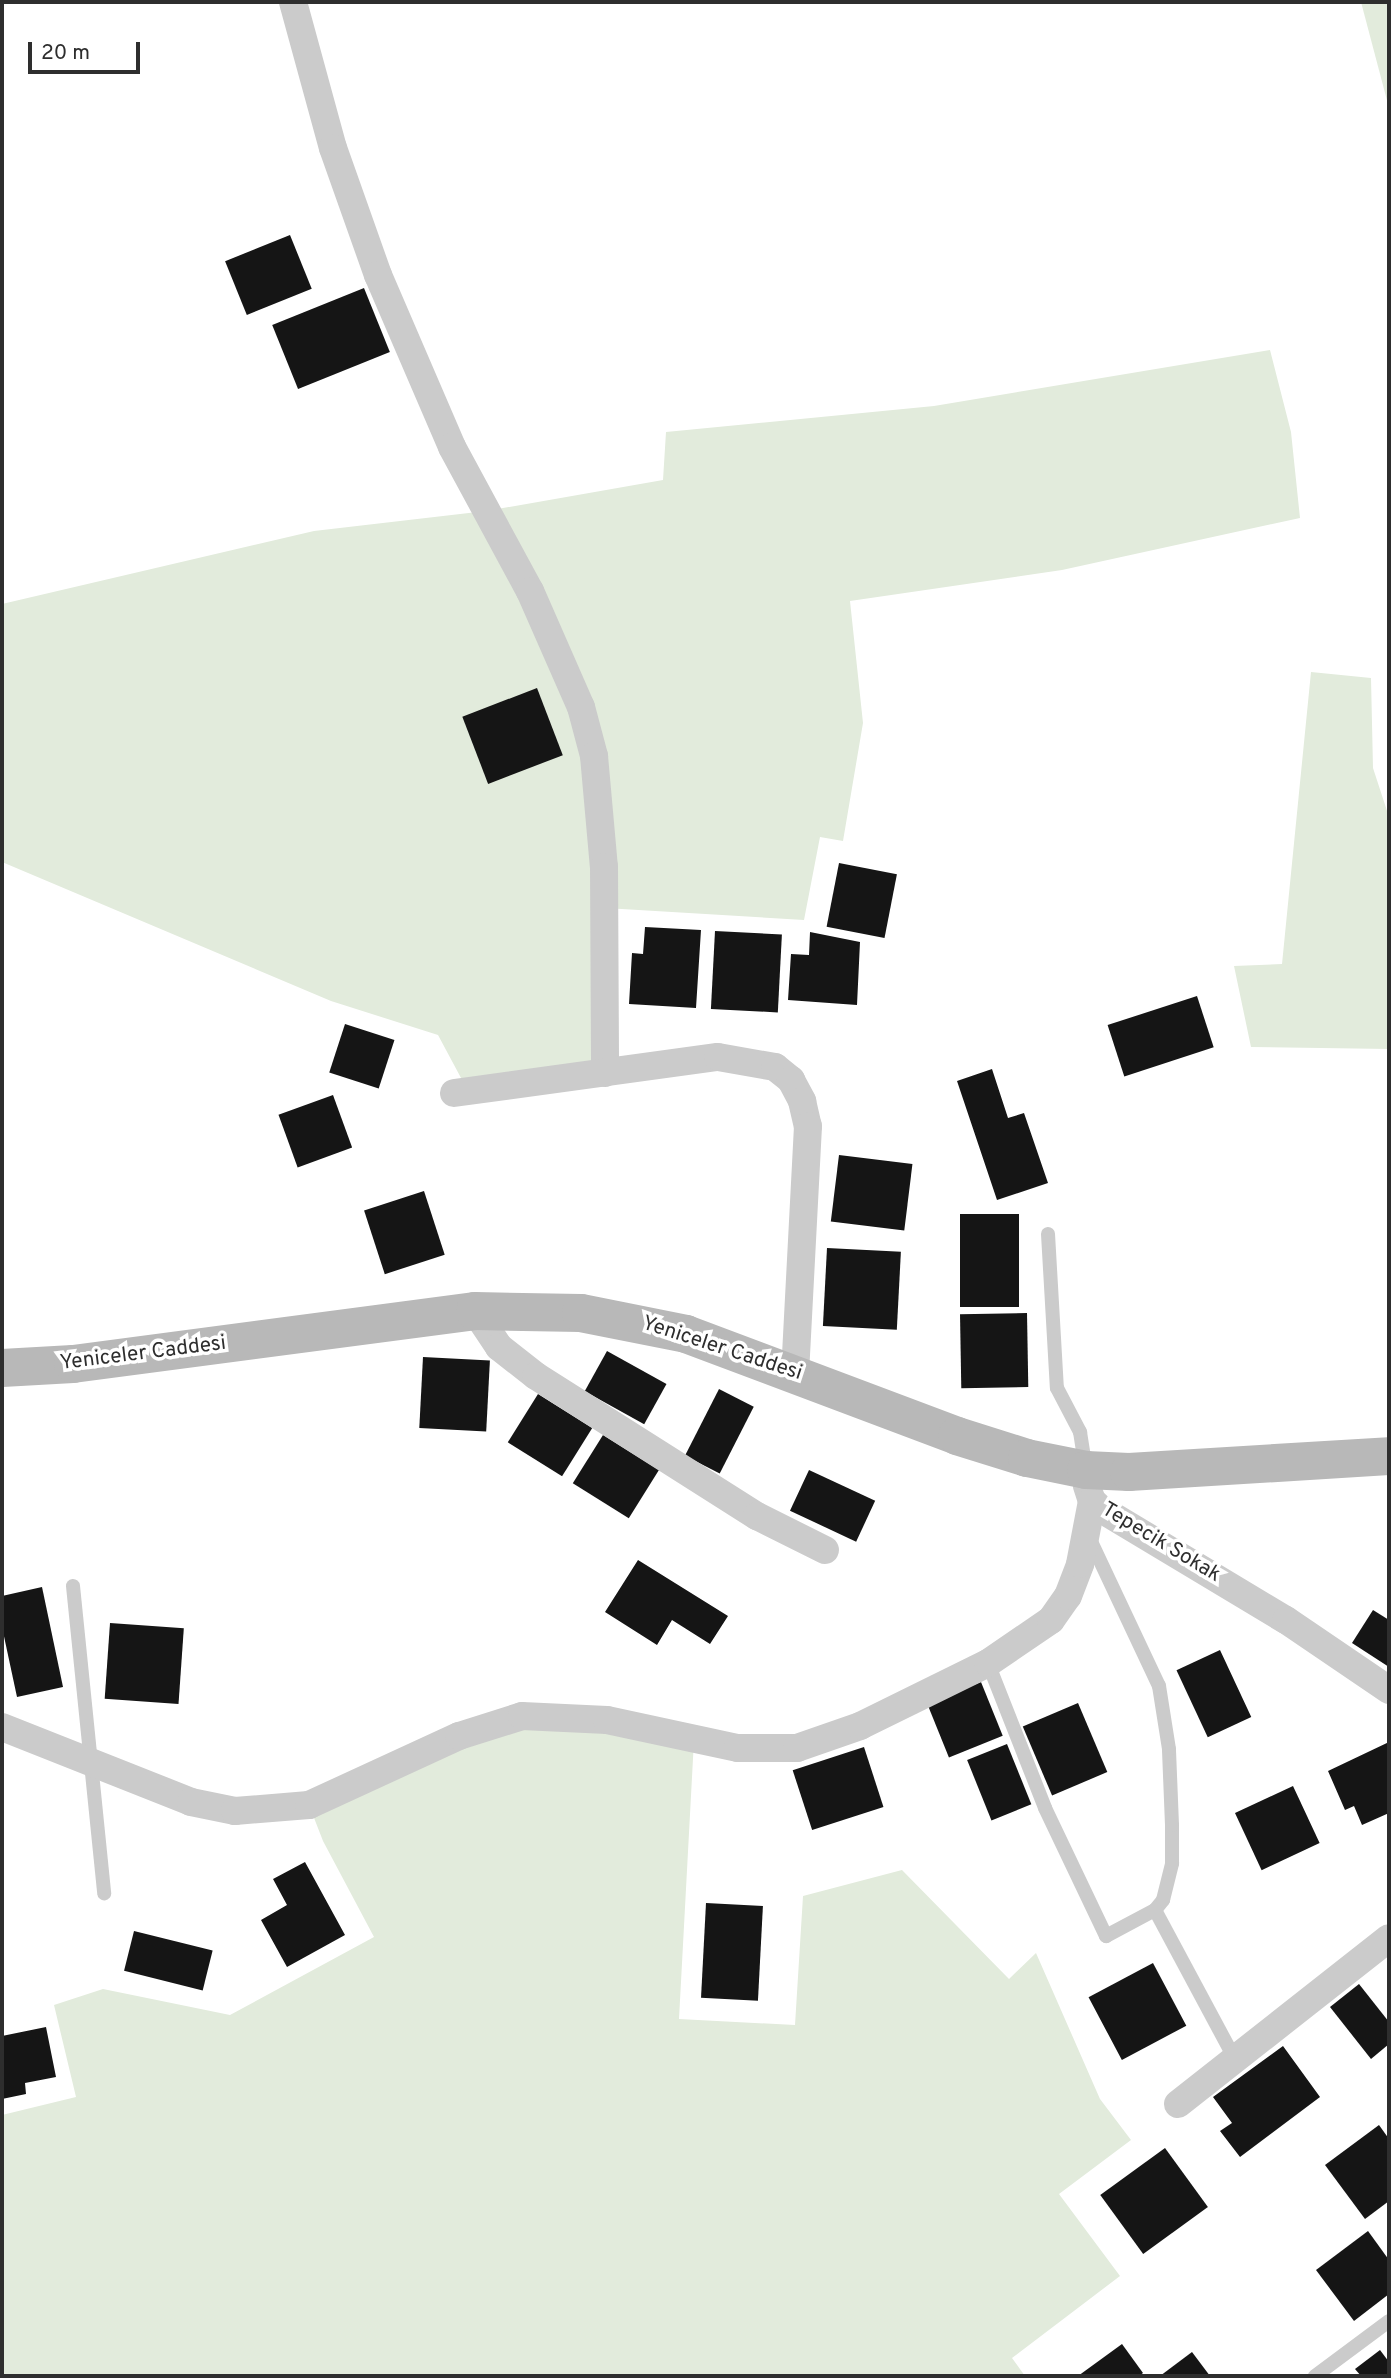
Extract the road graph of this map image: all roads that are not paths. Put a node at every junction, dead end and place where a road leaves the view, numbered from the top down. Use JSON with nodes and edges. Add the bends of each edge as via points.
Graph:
{"nodes":[{"id":1,"x":293,"y":2,"type":"edge"},
{"id":2,"x":605,"y":1073,"type":"junction"},
{"id":3,"x":454,"y":1093,"type":"dead end"},
{"id":4,"x":1048,"y":1234,"type":"dead end"},
{"id":5,"x":475,"y":1311,"type":"junction"},
{"id":6,"x":2,"y":1368,"type":"edge"},
{"id":7,"x":795,"y":1372,"type":"junction"},
{"id":8,"x":1389,"y":1456,"type":"edge"},
{"id":9,"x":1089,"y":1485,"type":"junction"},
{"id":10,"x":1088,"y":1534,"type":"junction"},
{"id":11,"x":825,"y":1550,"type":"dead end"},
{"id":12,"x":73,"y":1586,"type":"dead end"},
{"id":13,"x":988,"y":1662,"type":"junction"},
{"id":14,"x":1389,"y":1690,"type":"edge"},
{"id":15,"x":2,"y":1727,"type":"edge"},
{"id":16,"x":91,"y":1761,"type":"junction"},
{"id":17,"x":104,"y":1893,"type":"dead end"},
{"id":18,"x":1154,"y":1910,"type":"junction"},
{"id":19,"x":1389,"y":1938,"type":"edge"},
{"id":20,"x":1235,"y":2059,"type":"junction"},
{"id":21,"x":1178,"y":2104,"type":"dead end"},
{"id":22,"x":1389,"y":2321,"type":"edge"},
{"id":23,"x":1315,"y":2376,"type":"edge"}],
"edges":[{"from":1,"to":2,"type":"street","via":[[333,148],[378,275],[452,447],[530,591],[582,707],[594,756],[604,867]]},
{"from":2,"to":3,"type":"street"},
{"from":2,"to":7,"type":"street","via":[[719,1057],[757,1061],[791,1080],[807,1126]]},
{"from":4,"to":9,"type":"lane","via":[[1057,1388],[1080,1432]]},
{"from":5,"to":6,"type":"street","name":"Yeniceler Caddesi","via":[[73,1364]]},
{"from":5,"to":7,"type":"street","name":"Yeniceler Caddesi","via":[[521,1309],[631,1320]]},
{"from":5,"to":11,"type":"street","via":[[499,1347],[536,1376],[757,1516]]},
{"from":7,"to":9,"type":"street","name":"Yeniceler Caddesi"},
{"from":8,"to":9,"type":"street","name":"Yeniceler Caddesi","via":[[1129,1472]]},
{"from":9,"to":10,"type":"street"},
{"from":9,"to":14,"type":"street","name":"Tepecik Sokak"},
{"from":10,"to":13,"type":"street","via":[[1068,1596],[1051,1620]]},
{"from":10,"to":18,"type":"lane","via":[[1145,1649],[1165,1714],[1172,1863],[1163,1900]]},
{"from":12,"to":16,"type":"lane"},
{"from":13,"to":16,"type":"street","via":[[860,1726],[797,1748],[738,1748],[607,1720],[522,1716],[460,1736],[344,1792],[287,1809],[214,1808]]},
{"from":13,"to":18,"type":"lane","via":[[1045,1808],[1106,1936]]},
{"from":15,"to":16,"type":"street"},
{"from":16,"to":17,"type":"lane"},
{"from":18,"to":20,"type":"lane"},
{"from":19,"to":20,"type":"street"},
{"from":20,"to":21,"type":"street"},
{"from":22,"to":23,"type":"lane"}]}
